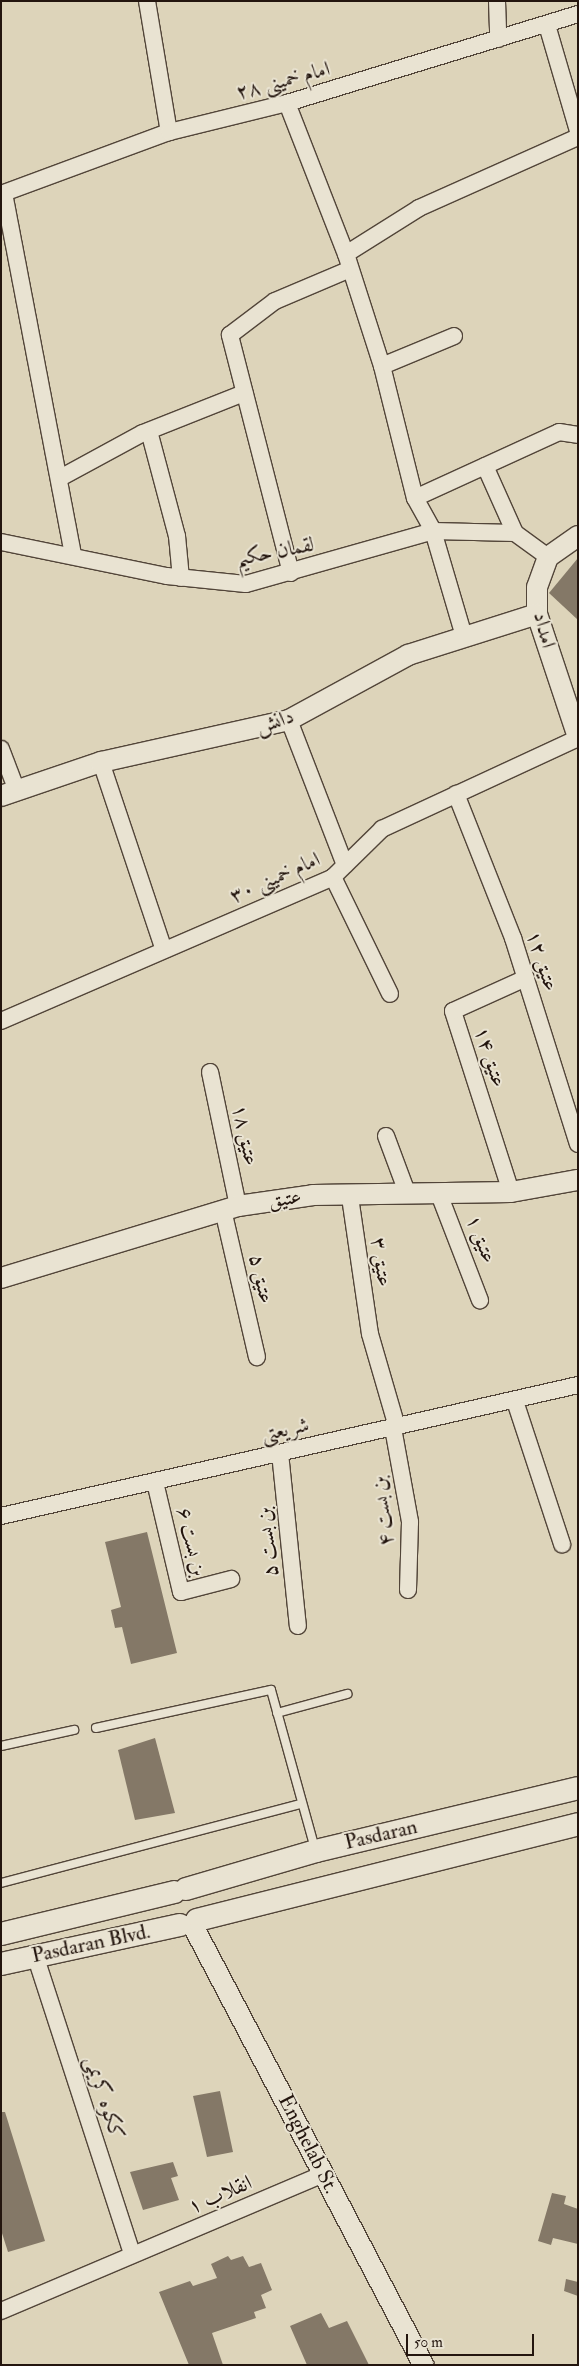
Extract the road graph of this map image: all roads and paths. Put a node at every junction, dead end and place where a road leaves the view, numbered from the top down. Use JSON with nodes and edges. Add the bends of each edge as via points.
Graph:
{"nodes":[{"id":1,"x":147,"y":1,"type":"edge"},
{"id":2,"x":497,"y":1,"type":"edge"},
{"id":3,"x":578,"y":14,"type":"edge"},
{"id":4,"x":547,"y":25,"type":"junction"},
{"id":5,"x":498,"y":39,"type":"junction"},
{"id":6,"x":287,"y":103,"type":"junction"},
{"id":7,"x":578,"y":131,"type":"edge"},
{"id":8,"x":169,"y":132,"type":"junction"},
{"id":9,"x":578,"y":137,"type":"edge"},
{"id":10,"x":3,"y":194,"type":"edge"},
{"id":11,"x":347,"y":262,"type":"junction"},
{"id":12,"x":454,"y":336,"type":"dead end"},
{"id":13,"x":382,"y":366,"type":"junction"},
{"id":14,"x":244,"y":394,"type":"junction"},
{"id":15,"x":149,"y":431,"type":"junction"},
{"id":16,"x":578,"y":434,"type":"edge"},
{"id":17,"x":484,"y":466,"type":"junction"},
{"id":18,"x":60,"y":478,"type":"junction"},
{"id":19,"x":415,"y":498,"type":"junction"},
{"id":20,"x":433,"y":531,"type":"junction"},
{"id":21,"x":515,"y":533,"type":"junction"},
{"id":22,"x":578,"y":536,"type":"edge"},
{"id":23,"x":1,"y":542,"type":"edge"},
{"id":24,"x":73,"y":556,"type":"junction"},
{"id":25,"x":548,"y":558,"type":"junction"},
{"id":26,"x":291,"y":573,"type":"junction"},
{"id":27,"x":181,"y":578,"type":"junction"},
{"id":28,"x":538,"y":614,"type":"junction"},
{"id":29,"x":464,"y":636,"type":"junction"},
{"id":30,"x":289,"y":720,"type":"junction"},
{"id":31,"x":578,"y":738,"type":"edge"},
{"id":32,"x":1,"y":749,"type":"edge"},
{"id":33,"x":101,"y":762,"type":"junction"},
{"id":34,"x":9,"y":793,"type":"edge"},
{"id":35,"x":456,"y":794,"type":"junction"},
{"id":36,"x":345,"y":865,"type":"junction"},
{"id":37,"x":333,"y":877,"type":"junction"},
{"id":38,"x":164,"y":950,"type":"junction"},
{"id":39,"x":526,"y":978,"type":"junction"},
{"id":40,"x":390,"y":994,"type":"dead end"},
{"id":41,"x":1,"y":1021,"type":"edge"},
{"id":42,"x":210,"y":1072,"type":"dead end"},
{"id":43,"x":386,"y":1136,"type":"dead end"},
{"id":44,"x":578,"y":1144,"type":"edge"},
{"id":45,"x":578,"y":1180,"type":"edge"},
{"id":46,"x":511,"y":1192,"type":"junction"},
{"id":47,"x":439,"y":1194,"type":"junction"},
{"id":48,"x":408,"y":1195,"type":"junction"},
{"id":49,"x":350,"y":1197,"type":"junction"},
{"id":50,"x":230,"y":1208,"type":"junction"},
{"id":51,"x":1,"y":1278,"type":"edge"},
{"id":52,"x":480,"y":1300,"type":"dead end"},
{"id":53,"x":257,"y":1357,"type":"dead end"},
{"id":54,"x":578,"y":1385,"type":"edge"},
{"id":55,"x":515,"y":1401,"type":"junction"},
{"id":56,"x":395,"y":1428,"type":"junction"},
{"id":57,"x":280,"y":1453,"type":"junction"},
{"id":58,"x":155,"y":1482,"type":"junction"},
{"id":59,"x":1,"y":1516,"type":"edge"},
{"id":60,"x":562,"y":1544,"type":"dead end"},
{"id":61,"x":231,"y":1579,"type":"dead end"},
{"id":62,"x":408,"y":1590,"type":"dead end"},
{"id":63,"x":298,"y":1626,"type":"dead end"},
{"id":64,"x":347,"y":1694,"type":"dead end"},
{"id":65,"x":277,"y":1713,"type":"junction"},
{"id":66,"x":96,"y":1728,"type":"dead end"},
{"id":67,"x":74,"y":1730,"type":"dead end"},
{"id":68,"x":1,"y":1746,"type":"edge"},
{"id":69,"x":578,"y":1788,"type":"edge"},
{"id":70,"x":301,"y":1804,"type":"junction"},
{"id":71,"x":578,"y":1824,"type":"edge"},
{"id":72,"x":316,"y":1851,"type":"junction"},
{"id":73,"x":1,"y":1883,"type":"edge"},
{"id":74,"x":180,"y":1890,"type":"junction"},
{"id":75,"x":190,"y":1923,"type":"junction"},
{"id":76,"x":1,"y":1934,"type":"edge"},
{"id":77,"x":35,"y":1955,"type":"junction"},
{"id":78,"x":1,"y":1964,"type":"edge"},
{"id":79,"x":324,"y":2174,"type":"junction"},
{"id":80,"x":132,"y":2254,"type":"junction"},
{"id":81,"x":1,"y":2311,"type":"edge"},
{"id":82,"x":424,"y":2365,"type":"edge"}],
"edges":[{"from":1,"to":8,"type":"street"},
{"from":2,"to":5,"type":"street"},
{"from":3,"to":4,"type":"street","name":"امام خمینی ۲۸"},
{"from":4,"to":5,"type":"street","name":"امام خمینی ۲۸"},
{"from":4,"to":7,"type":"street"},
{"from":5,"to":6,"type":"street","name":"امام خمینی ۲۸"},
{"from":6,"to":8,"type":"street","name":"امام خمینی ۲۸"},
{"from":6,"to":11,"type":"street"},
{"from":8,"to":10,"type":"street","name":"امام خمینی ۲۸"},
{"from":9,"to":11,"type":"street","via":[[419,208]]},
{"from":10,"to":18,"type":"street"},
{"from":11,"to":13,"type":"street"},
{"from":11,"to":14,"type":"street","via":[[275,301],[230,335]]},
{"from":12,"to":13,"type":"street"},
{"from":13,"to":19,"type":"street"},
{"from":14,"to":15,"type":"street"},
{"from":14,"to":26,"type":"street"},
{"from":15,"to":18,"type":"street"},
{"from":15,"to":27,"type":"street","via":[[177,536]]},
{"from":16,"to":17,"type":"street","via":[[559,432]]},
{"from":17,"to":19,"type":"street"},
{"from":17,"to":21,"type":"street"},
{"from":18,"to":24,"type":"street"},
{"from":19,"to":20,"type":"street"},
{"from":20,"to":21,"type":"street","name":"لقمان حکیم"},
{"from":20,"to":26,"type":"street","name":"لقمان حکیم"},
{"from":20,"to":29,"type":"street"},
{"from":21,"to":25,"type":"street"},
{"from":22,"to":25,"type":"street"},
{"from":23,"to":24,"type":"street","name":"لقمان حکیم"},
{"from":24,"to":27,"type":"street","name":"لقمان حکیم"},
{"from":25,"to":28,"type":"street","name":"امداد","via":[[537,587]]},
{"from":26,"to":27,"type":"street","name":"لقمان حکیم","via":[[246,584]]},
{"from":28,"to":29,"type":"street","name":"دانش"},
{"from":28,"to":31,"type":"street","name":"امداد"},
{"from":29,"to":30,"type":"street","name":"دانش","via":[[408,655]]},
{"from":30,"to":33,"type":"street","name":"دانش"},
{"from":30,"to":36,"type":"street"},
{"from":31,"to":35,"type":"street","name":"امام خمینی ۳۰"},
{"from":32,"to":34,"type":"street"},
{"from":33,"to":34,"type":"street","name":"دانش"},
{"from":33,"to":38,"type":"street"},
{"from":35,"to":36,"type":"street","name":"امام خمینی ۳۰","via":[[382,829]]},
{"from":35,"to":39,"type":"street","name":"عتیق ۱۲"},
{"from":36,"to":37,"type":"street","name":"امام خمینی ۳۰"},
{"from":37,"to":38,"type":"street","name":"امام خمینی ۳۰"},
{"from":37,"to":40,"type":"street"},
{"from":38,"to":41,"type":"street","name":"امام خمینی ۳۰"},
{"from":39,"to":44,"type":"street","name":"عتیق ۱۲"},
{"from":39,"to":46,"type":"street","name":"عتیق ۱۴","via":[[453,1012]]},
{"from":42,"to":50,"type":"street","name":"عتیق ۱۸"},
{"from":43,"to":48,"type":"street"},
{"from":45,"to":46,"type":"street","name":"عتیق"},
{"from":46,"to":47,"type":"street","name":"عتیق"},
{"from":47,"to":48,"type":"street","name":"عتیق"},
{"from":47,"to":52,"type":"street","name":"عتیق ۱"},
{"from":48,"to":49,"type":"street","name":"عتیق"},
{"from":49,"to":50,"type":"street","name":"عتیق","via":[[313,1194]]},
{"from":49,"to":56,"type":"street","name":"عتیق ۳","via":[[370,1334]]},
{"from":50,"to":51,"type":"street","name":"عتیق"},
{"from":50,"to":53,"type":"street","name":"عتیق ۵"},
{"from":54,"to":55,"type":"street","name":"شریعتی"},
{"from":55,"to":56,"type":"street","name":"شریعتی"},
{"from":55,"to":60,"type":"street"},
{"from":56,"to":57,"type":"street","name":"شریعتی"},
{"from":56,"to":62,"type":"street","name":"بن بست ۴","via":[[410,1522]]},
{"from":57,"to":58,"type":"street","name":"شریعتی"},
{"from":57,"to":63,"type":"street","name":"بن بست ۵"},
{"from":58,"to":59,"type":"street","name":"شریعتی"},
{"from":58,"to":61,"type":"street","name":"بن بست ۶","via":[[181,1592]]},
{"from":64,"to":65,"type":"lane"},
{"from":65,"to":66,"type":"lane","via":[[271,1690]]},
{"from":65,"to":70,"type":"lane"},
{"from":67,"to":68,"type":"lane"},
{"from":69,"to":72,"type":"main road","name":"Pasdaran"},
{"from":70,"to":72,"type":"lane"},
{"from":70,"to":73,"type":"lane"},
{"from":71,"to":75,"type":"main road","name":"Pasdaran"},
{"from":72,"to":74,"type":"main road","name":"Pasdaran"},
{"from":74,"to":75,"type":"main road","via":[[197,1894],[202,1904]]},
{"from":74,"to":75,"type":"main road","via":[[166,1907],[170,1918]]},
{"from":74,"to":76,"type":"main road","name":"Pasdaran Blvd."},
{"from":75,"to":77,"type":"main road","name":"Pasdaran Blvd."},
{"from":75,"to":79,"type":"street","name":"Enghelab St."},
{"from":77,"to":78,"type":"main road","name":"Pasdaran Blvd."},
{"from":77,"to":80,"type":"street","name":"ککوه کریمی"},
{"from":79,"to":80,"type":"street","name":"انقلاب ۱"},
{"from":79,"to":82,"type":"street","name":"Enghelab St."},
{"from":80,"to":81,"type":"street","name":"انقلاب ۱"}]}
